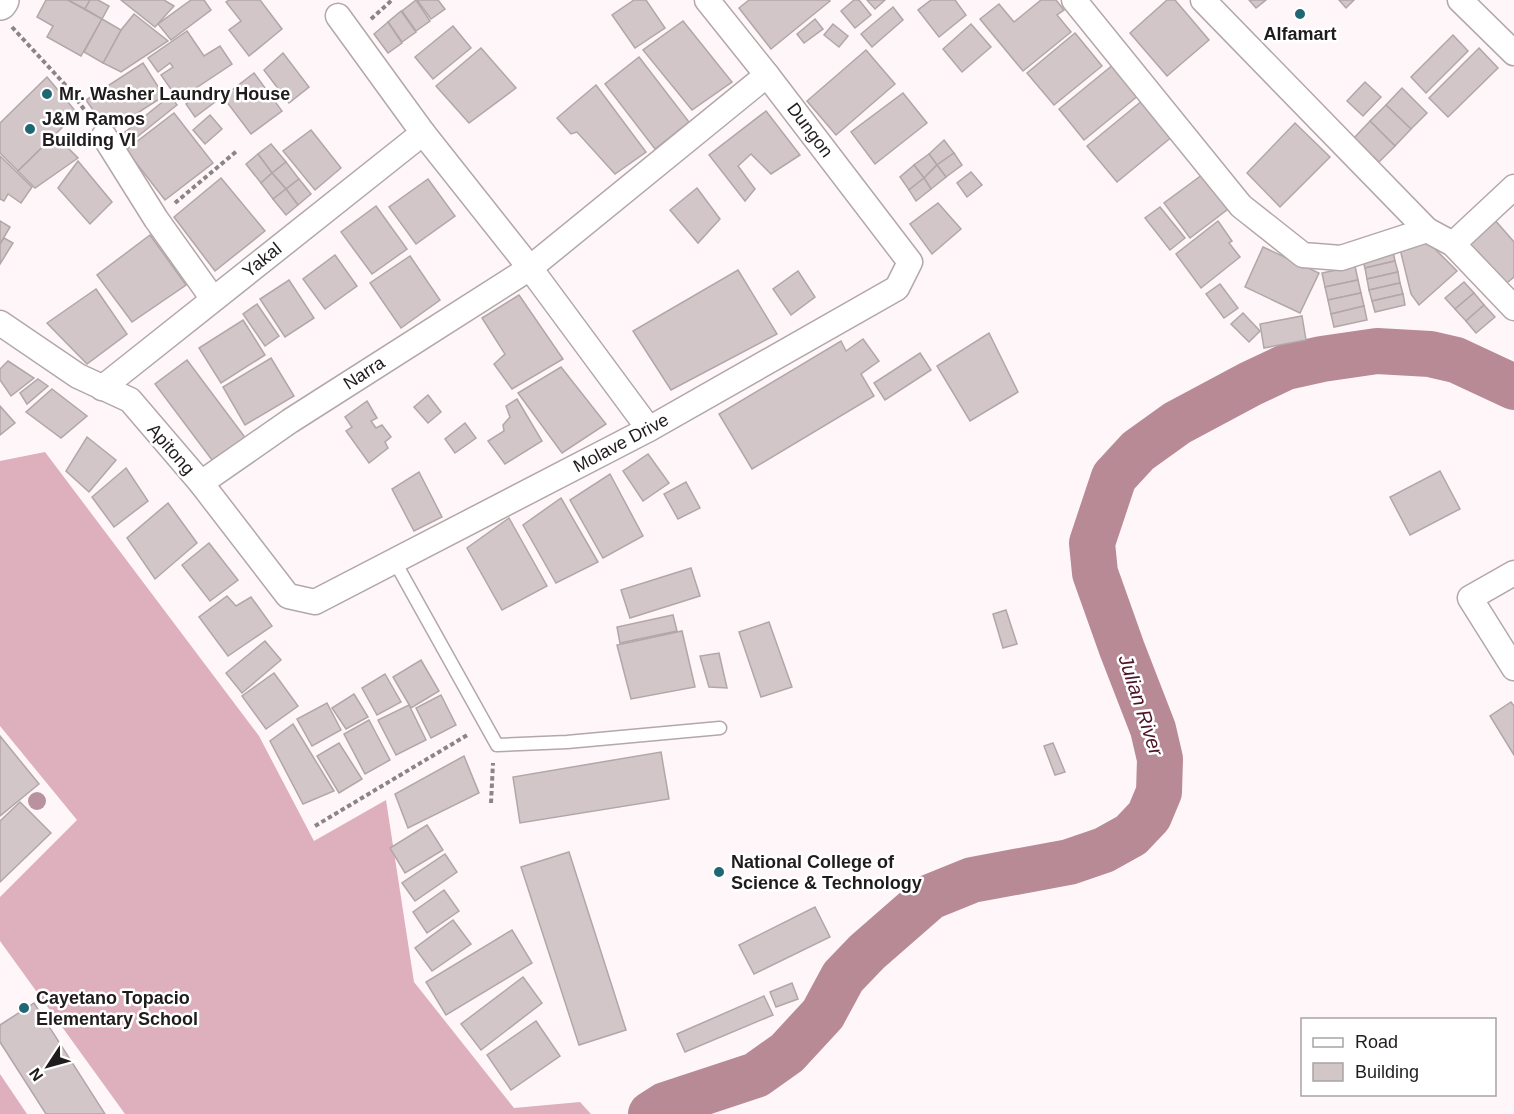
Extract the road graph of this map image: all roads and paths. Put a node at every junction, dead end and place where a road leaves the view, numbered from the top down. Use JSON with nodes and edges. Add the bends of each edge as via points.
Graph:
{"nodes":[{"id":1,"x":707,"y":0,"type":"edge"},
{"id":2,"x":1074,"y":0,"type":"edge"},
{"id":3,"x":1203,"y":0,"type":"edge"},
{"id":4,"x":1460,"y":0,"type":"edge"},
{"id":5,"x":3,"y":8,"type":"edge"},
{"id":6,"x":338,"y":16,"type":"dead end"},
{"id":7,"x":1514,"y":53,"type":"edge"},
{"id":8,"x":768,"y":75,"type":"junction"},
{"id":9,"x":423,"y":133,"type":"junction"},
{"id":10,"x":104,"y":136,"type":"joint"},
{"id":11,"x":238,"y":150,"type":"dead end"},
{"id":12,"x":1514,"y":188,"type":"edge"},
{"id":13,"x":156,"y":219,"type":"junction"},
{"id":14,"x":1427,"y":230,"type":"junction"},
{"id":15,"x":1453,"y":244,"type":"junction"},
{"id":16,"x":910,"y":262,"type":"joint"},
{"id":17,"x":530,"y":267,"type":"junction"},
{"id":18,"x":213,"y":299,"type":"junction"},
{"id":19,"x":1514,"y":308,"type":"edge"},
{"id":20,"x":0,"y":323,"type":"edge"},
{"id":21,"x":102,"y":388,"type":"junction"},
{"id":22,"x":650,"y":429,"type":"junction"},
{"id":23,"x":201,"y":483,"type":"junction"},
{"id":24,"x":395,"y":562,"type":"junction"},
{"id":25,"x":1514,"y":573,"type":"edge"},
{"id":26,"x":315,"y":602,"type":"joint"},
{"id":27,"x":1514,"y":668,"type":"edge"},
{"id":28,"x":485,"y":724,"type":"junction"},
{"id":29,"x":720,"y":728,"type":"dead end"},
{"id":30,"x":497,"y":745,"type":"junction"},
{"id":31,"x":491,"y":803,"type":"dead end"},
{"id":32,"x":315,"y":826,"type":"dead end"}],
"edges":[{"from":1,"to":8,"type":"street","name":"Dungon"},
{"from":2,"to":14,"type":"street","via":[[1241,206],[1303,255],[1341,258]]},
{"from":3,"to":14,"type":"street"},
{"from":4,"to":7,"type":"street"},
{"from":5,"to":10,"type":"path"},
{"from":6,"to":9,"type":"street"},
{"from":8,"to":16,"type":"street","name":"Dungon"},
{"from":8,"to":17,"type":"street","name":"Narra"},
{"from":9,"to":17,"type":"street"},
{"from":9,"to":18,"type":"street","name":"Yakal"},
{"from":10,"to":13,"type":"street"},
{"from":11,"to":13,"type":"path"},
{"from":12,"to":15,"type":"street"},
{"from":13,"to":18,"type":"street"},
{"from":14,"to":15,"type":"street"},
{"from":15,"to":19,"type":"street"},
{"from":16,"to":22,"type":"street","name":"Molave Drive","via":[[897,288]]},
{"from":17,"to":22,"type":"street"},
{"from":17,"to":23,"type":"street","name":"Narra"},
{"from":18,"to":21,"type":"street","name":"Yakal"},
{"from":20,"to":21,"type":"street","name":"Apitong"},
{"from":21,"to":23,"type":"street","name":"Apitong","via":[[130,400]]},
{"from":22,"to":24,"type":"street","name":"Molave Drive"},
{"from":23,"to":26,"type":"street","name":"Apitong","via":[[288,596]]},
{"from":24,"to":26,"type":"street","name":"Molave Drive"},
{"from":24,"to":28,"type":"lane"},
{"from":25,"to":27,"type":"street","via":[[1470,598]]},
{"from":28,"to":30,"type":"lane"},
{"from":28,"to":32,"type":"path"},
{"from":29,"to":30,"type":"lane"},
{"from":30,"to":31,"type":"path"}]}
